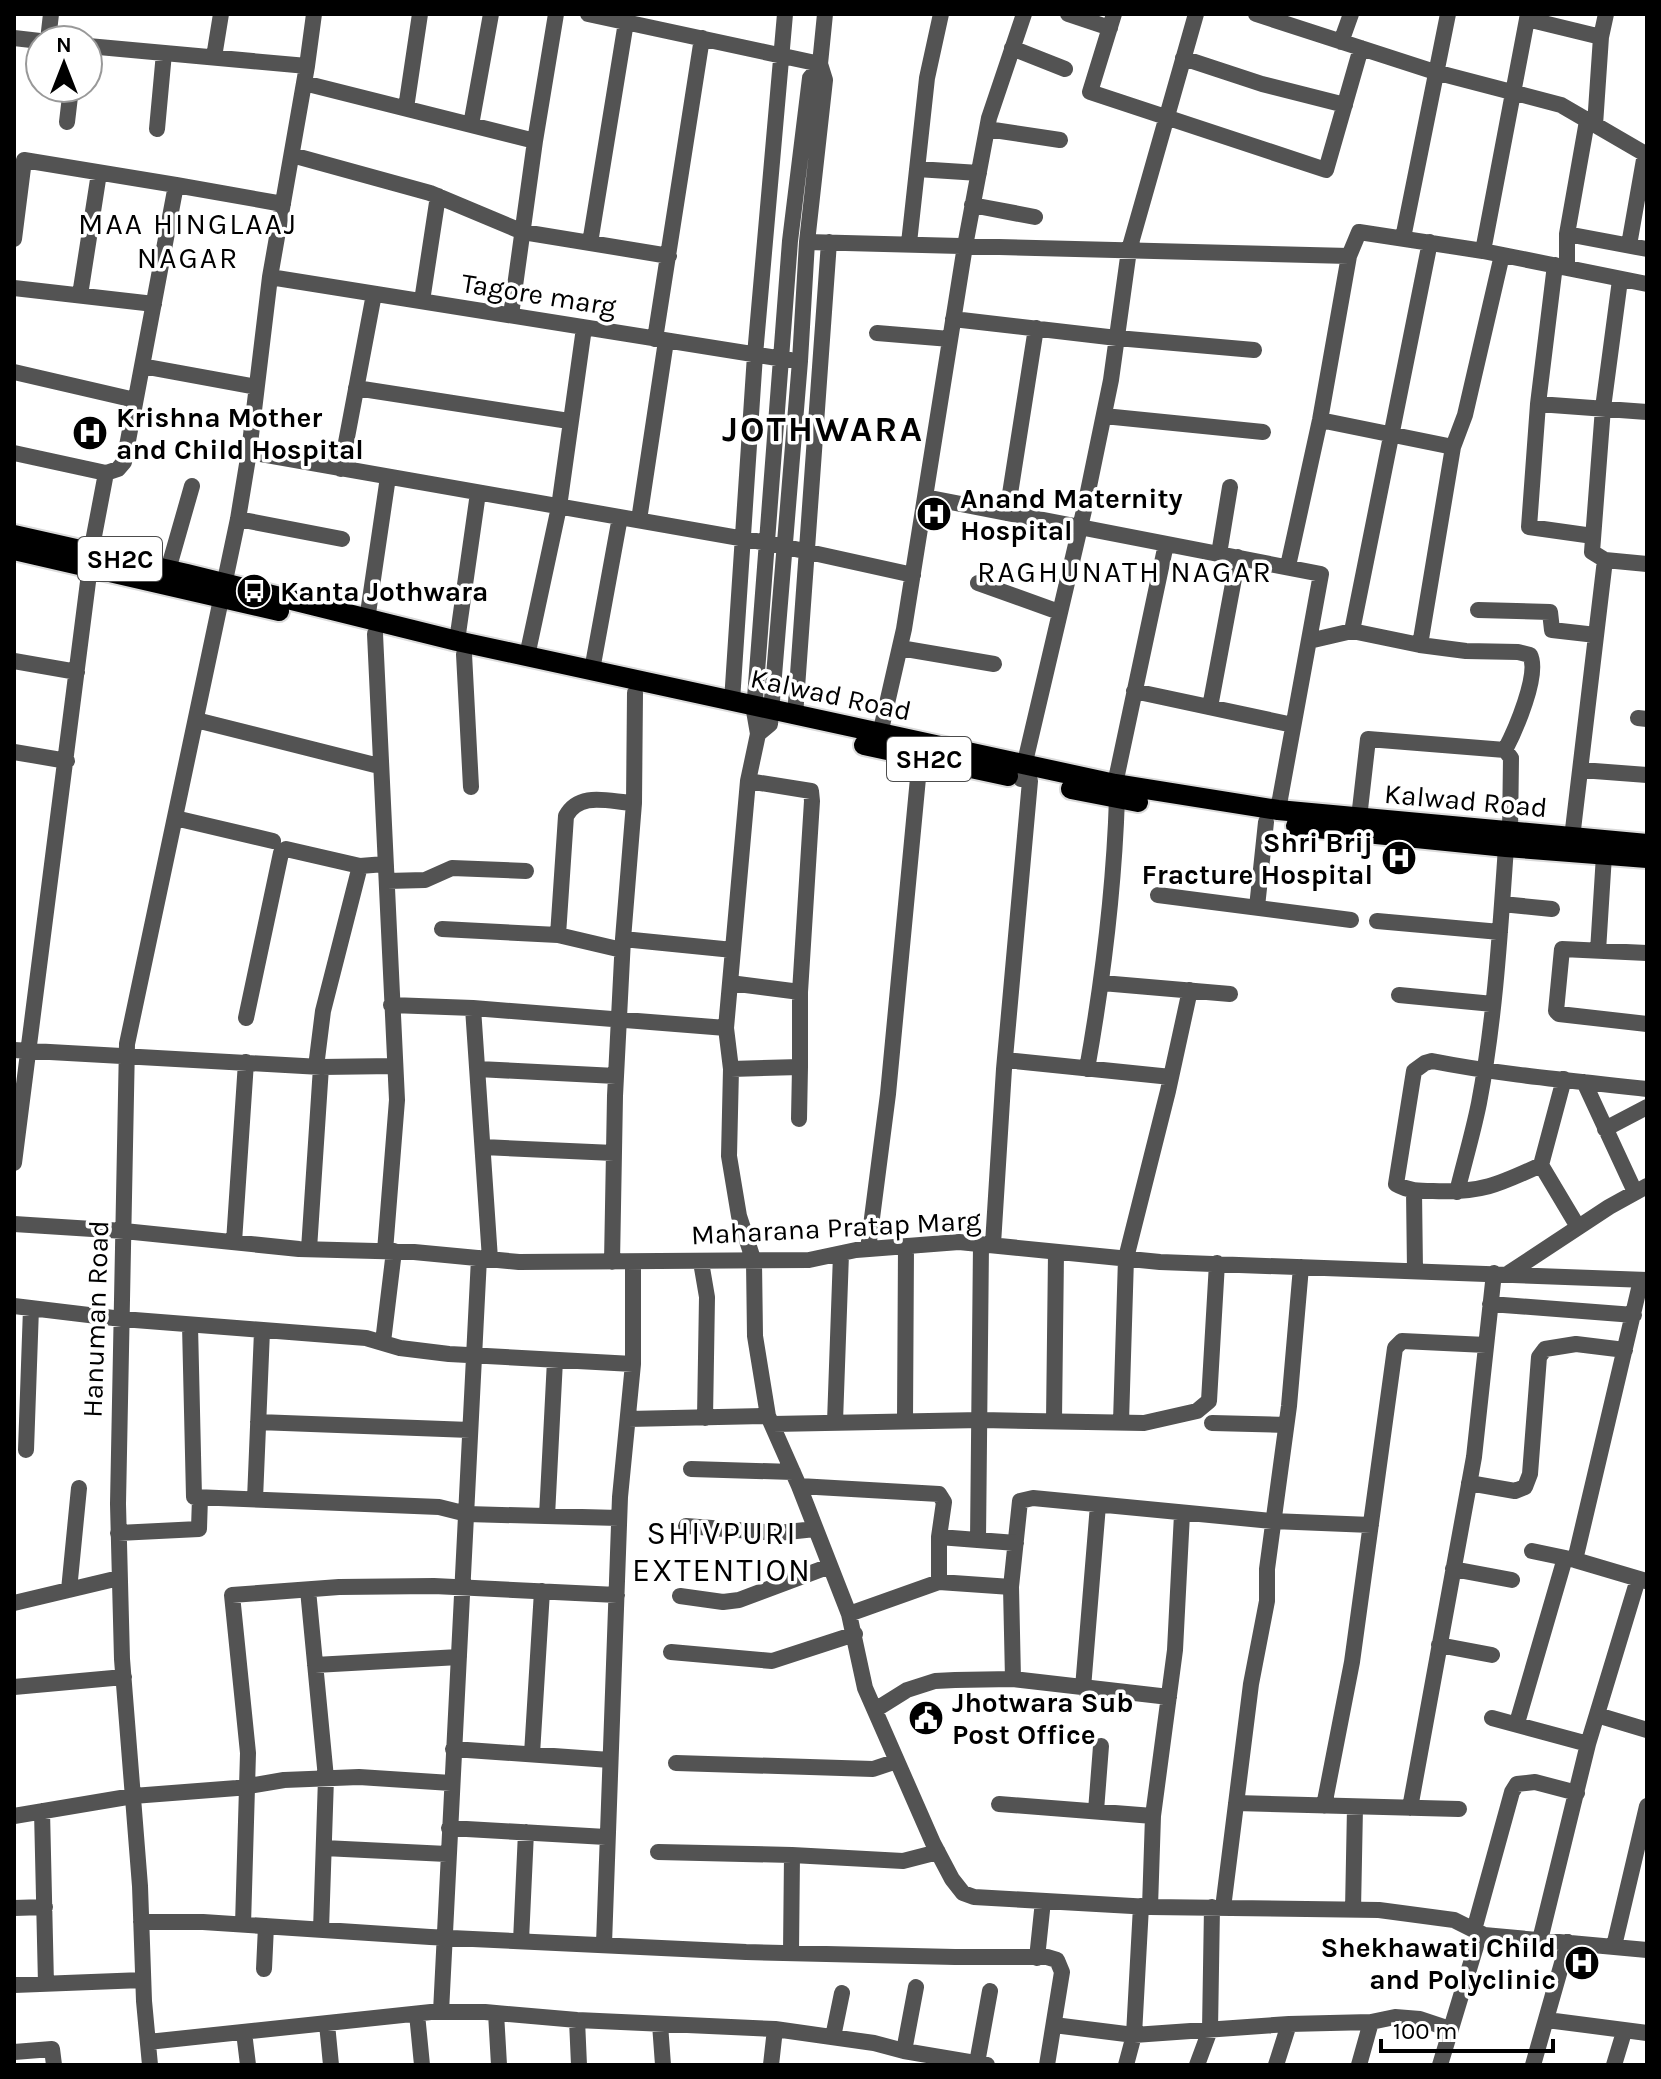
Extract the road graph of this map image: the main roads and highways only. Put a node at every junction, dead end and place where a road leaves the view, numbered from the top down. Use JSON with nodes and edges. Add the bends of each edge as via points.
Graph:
{"nodes":[{"id":1,"x":14,"y":535,"type":"edge"},
{"id":2,"x":14,"y":550,"type":"edge"},
{"id":3,"x":90,"y":559,"type":"junction"},
{"id":4,"x":224,"y":591,"type":"junction"},
{"id":5,"x":461,"y":648,"type":"junction"},
{"id":6,"x":761,"y":719,"type":"junction"},
{"id":7,"x":1025,"y":775,"type":"junction"},
{"id":8,"x":1272,"y":816,"type":"junction"},
{"id":9,"x":1508,"y":840,"type":"junction"},
{"id":10,"x":1647,"y":844,"type":"edge"},
{"id":11,"x":1647,"y":858,"type":"edge"}],
"edges":[{"from":1,"to":3,"type":"main road","name":"Kalwad Road","number":"SH2C"},
{"from":2,"to":3,"type":"main road","name":"Kalwad Road","number":"SH2C"},
{"from":3,"to":4,"type":"main road","name":"Kalwad Road","number":"SH2C"},
{"from":3,"to":4,"type":"main road","name":"Kalwad Road","number":"SH2C","via":[[168,570]]},
{"from":4,"to":5,"type":"main road","name":"Kalwad Road","number":"SH2C"},
{"from":5,"to":6,"type":"main road","name":"Kalwad Road","number":"SH2C"},
{"from":5,"to":6,"type":"main road","name":"Kalwad Road","number":"SH2C","via":[[527,656],[732,701]]},
{"from":6,"to":7,"type":"main road","name":"Kalwad Road","number":"SH2C","via":[[920,757]]},
{"from":6,"to":7,"type":"main road","name":"Kalwad Road","number":"SH2C","via":[[795,716],[880,734]]},
{"from":7,"to":8,"type":"main road","name":"Kalwad Road","number":"SH2C"},
{"from":8,"to":9,"type":"main road","name":"Kalwad Road","number":"SH2C"},
{"from":8,"to":9,"type":"main road","name":"Kalwad Road","number":"SH2C","via":[[1359,818]]},
{"from":9,"to":10,"type":"main road","name":"Kalwad Road","number":"SH2C"},
{"from":9,"to":11,"type":"main road","name":"Kalwad Road","number":"SH2C"}]}
